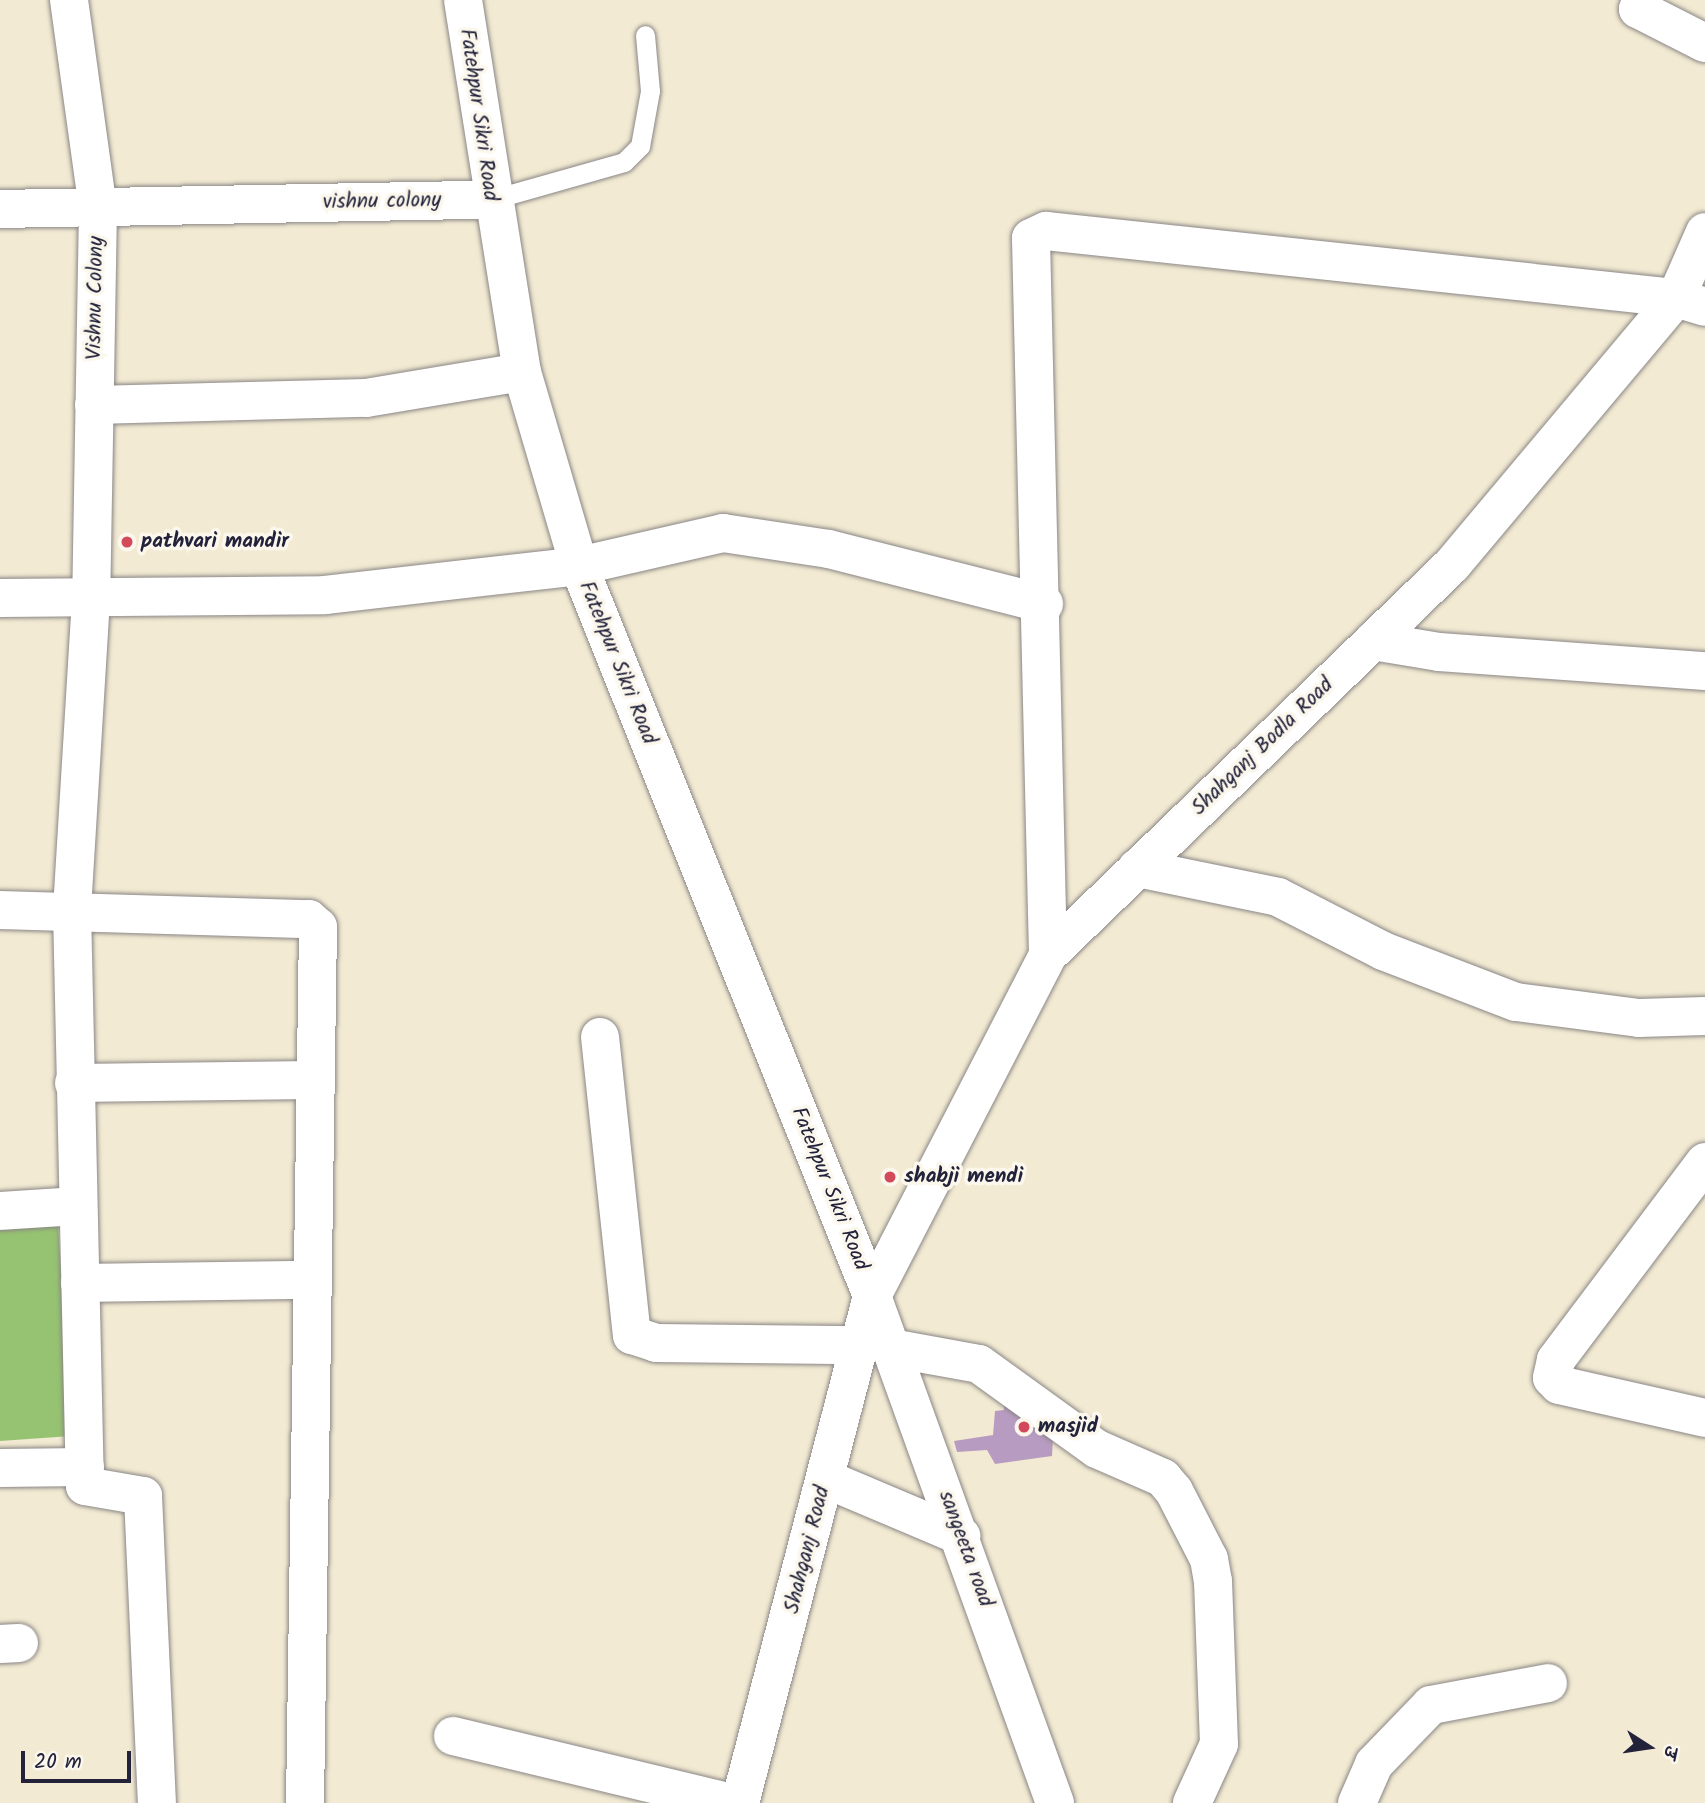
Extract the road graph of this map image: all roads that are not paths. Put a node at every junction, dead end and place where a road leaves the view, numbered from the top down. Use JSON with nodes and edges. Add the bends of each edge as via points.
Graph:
{"nodes":[{"id":1,"x":69,"y":0,"type":"edge"},
{"id":2,"x":463,"y":0,"type":"edge"},
{"id":3,"x":1631,"y":3,"type":"edge"},
{"id":4,"x":645,"y":35,"type":"dead end"},
{"id":5,"x":1705,"y":43,"type":"edge"},
{"id":6,"x":490,"y":200,"type":"junction"},
{"id":7,"x":98,"y":208,"type":"junction"},
{"id":8,"x":0,"y":209,"type":"edge"},
{"id":9,"x":1705,"y":232,"type":"edge"},
{"id":10,"x":1691,"y":303,"type":"edge"},
{"id":11,"x":522,"y":372,"type":"junction"},
{"id":12,"x":94,"y":405,"type":"junction"},
{"id":13,"x":579,"y":566,"type":"junction"},
{"id":14,"x":0,"y":598,"type":"edge"},
{"id":15,"x":91,"y":599,"type":"junction"},
{"id":16,"x":1044,"y":604,"type":"junction"},
{"id":17,"x":1373,"y":641,"type":"junction"},
{"id":18,"x":1705,"y":671,"type":"edge"},
{"id":19,"x":1137,"y":869,"type":"junction"},
{"id":20,"x":0,"y":910,"type":"edge"},
{"id":21,"x":72,"y":911,"type":"junction"},
{"id":22,"x":1048,"y":955,"type":"junction"},
{"id":23,"x":1705,"y":1016,"type":"edge"},
{"id":24,"x":600,"y":1037,"type":"dead end"},
{"id":25,"x":312,"y":1080,"type":"junction"},
{"id":26,"x":74,"y":1083,"type":"junction"},
{"id":27,"x":1705,"y":1162,"type":"edge"},
{"id":28,"x":78,"y":1206,"type":"junction"},
{"id":29,"x":0,"y":1211,"type":"edge"},
{"id":30,"x":308,"y":1280,"type":"junction"},
{"id":31,"x":80,"y":1283,"type":"junction"},
{"id":32,"x":872,"y":1296,"type":"junction"},
{"id":33,"x":876,"y":1347,"type":"junction"},
{"id":34,"x":1705,"y":1418,"type":"edge"},
{"id":35,"x":85,"y":1466,"type":"junction"},
{"id":36,"x":0,"y":1468,"type":"edge"},
{"id":37,"x":826,"y":1479,"type":"junction"},
{"id":38,"x":961,"y":1536,"type":"junction"},
{"id":39,"x":1548,"y":1683,"type":"dead end"},
{"id":40,"x":453,"y":1736,"type":"dead end"},
{"id":41,"x":157,"y":1803,"type":"edge"},
{"id":42,"x":305,"y":1803,"type":"edge"},
{"id":43,"x":732,"y":1803,"type":"edge"},
{"id":44,"x":740,"y":1803,"type":"edge"},
{"id":45,"x":1055,"y":1803,"type":"edge"},
{"id":46,"x":1192,"y":1803,"type":"edge"},
{"id":47,"x":1357,"y":1803,"type":"edge"}],
"edges":[{"from":1,"to":7,"type":"street","name":"Vishnu Colony"},
{"from":2,"to":6,"type":"street","name":"Fatehpur Sikri Road"},
{"from":3,"to":5,"type":"street"},
{"from":4,"to":6,"type":"lane","name":"vishnu colony","via":[[650,91],[640,146],[624,162]]},
{"from":6,"to":7,"type":"street","name":"vishnu colony"},
{"from":6,"to":11,"type":"street","name":"Fatehpur Sikri Road"},
{"from":7,"to":8,"type":"street","name":"vishnu colony"},
{"from":7,"to":12,"type":"street","name":"Vishnu Colony"},
{"from":9,"to":10,"type":"street","name":"Shahganj Bodla Road"},
{"from":10,"to":16,"type":"street","via":[[1038,232],[1028,252]]},
{"from":10,"to":17,"type":"street","name":"Shahganj Bodla Road","via":[[1452,565]]},
{"from":11,"to":12,"type":"street","via":[[366,398]]},
{"from":11,"to":13,"type":"street","name":"Fatehpur Sikri Road"},
{"from":12,"to":15,"type":"street","name":"Vishnu Colony"},
{"from":13,"to":15,"type":"street","via":[[325,595]]},
{"from":13,"to":16,"type":"street","via":[[723,533],[829,549]]},
{"from":13,"to":32,"type":"street","name":"Fatehpur Sikri Road"},
{"from":14,"to":15,"type":"street"},
{"from":15,"to":21,"type":"street","name":"Vishnu Colony"},
{"from":16,"to":22,"type":"street"},
{"from":17,"to":18,"type":"street","via":[[1439,652]]},
{"from":17,"to":19,"type":"street","name":"Shahganj Bodla Road"},
{"from":19,"to":22,"type":"street","name":"Shahganj Bodla Road"},
{"from":19,"to":23,"type":"street","via":[[1212,879],[1279,897],[1383,951],[1516,1002],[1639,1017]]},
{"from":20,"to":21,"type":"street"},
{"from":21,"to":25,"type":"street","via":[[316,922]]},
{"from":21,"to":26,"type":"street","name":"Vishnu Colony"},
{"from":22,"to":32,"type":"street","name":"Shahganj Bodla Road"},
{"from":24,"to":33,"type":"street","via":[[632,1335],[656,1343]]},
{"from":25,"to":26,"type":"street"},
{"from":25,"to":30,"type":"street"},
{"from":26,"to":28,"type":"street","name":"Vishnu Colony"},
{"from":27,"to":34,"type":"street","via":[[1556,1360],[1552,1378],[1559,1385]]},
{"from":28,"to":29,"type":"street"},
{"from":28,"to":31,"type":"street","name":"Vishnu Colony"},
{"from":30,"to":31,"type":"street"},
{"from":30,"to":42,"type":"street"},
{"from":31,"to":35,"type":"street","name":"Vishnu Colony"},
{"from":32,"to":33,"type":"street","name":"Shahganj Road"},
{"from":33,"to":37,"type":"street","name":"Shahganj Road"},
{"from":33,"to":38,"type":"street","name":"sangeeta road"},
{"from":33,"to":46,"type":"street","via":[[979,1364],[1097,1449],[1163,1478],[1174,1491],[1209,1559],[1213,1581],[1219,1744]]},
{"from":35,"to":36,"type":"street"},
{"from":35,"to":41,"type":"street","via":[[87,1488],[143,1496]]},
{"from":37,"to":38,"type":"street"},
{"from":37,"to":44,"type":"street","name":"Shahganj Road"},
{"from":38,"to":45,"type":"street","name":"sangeeta road"},
{"from":39,"to":47,"type":"street","via":[[1431,1704],[1374,1764]]},
{"from":40,"to":43,"type":"street"}]}
